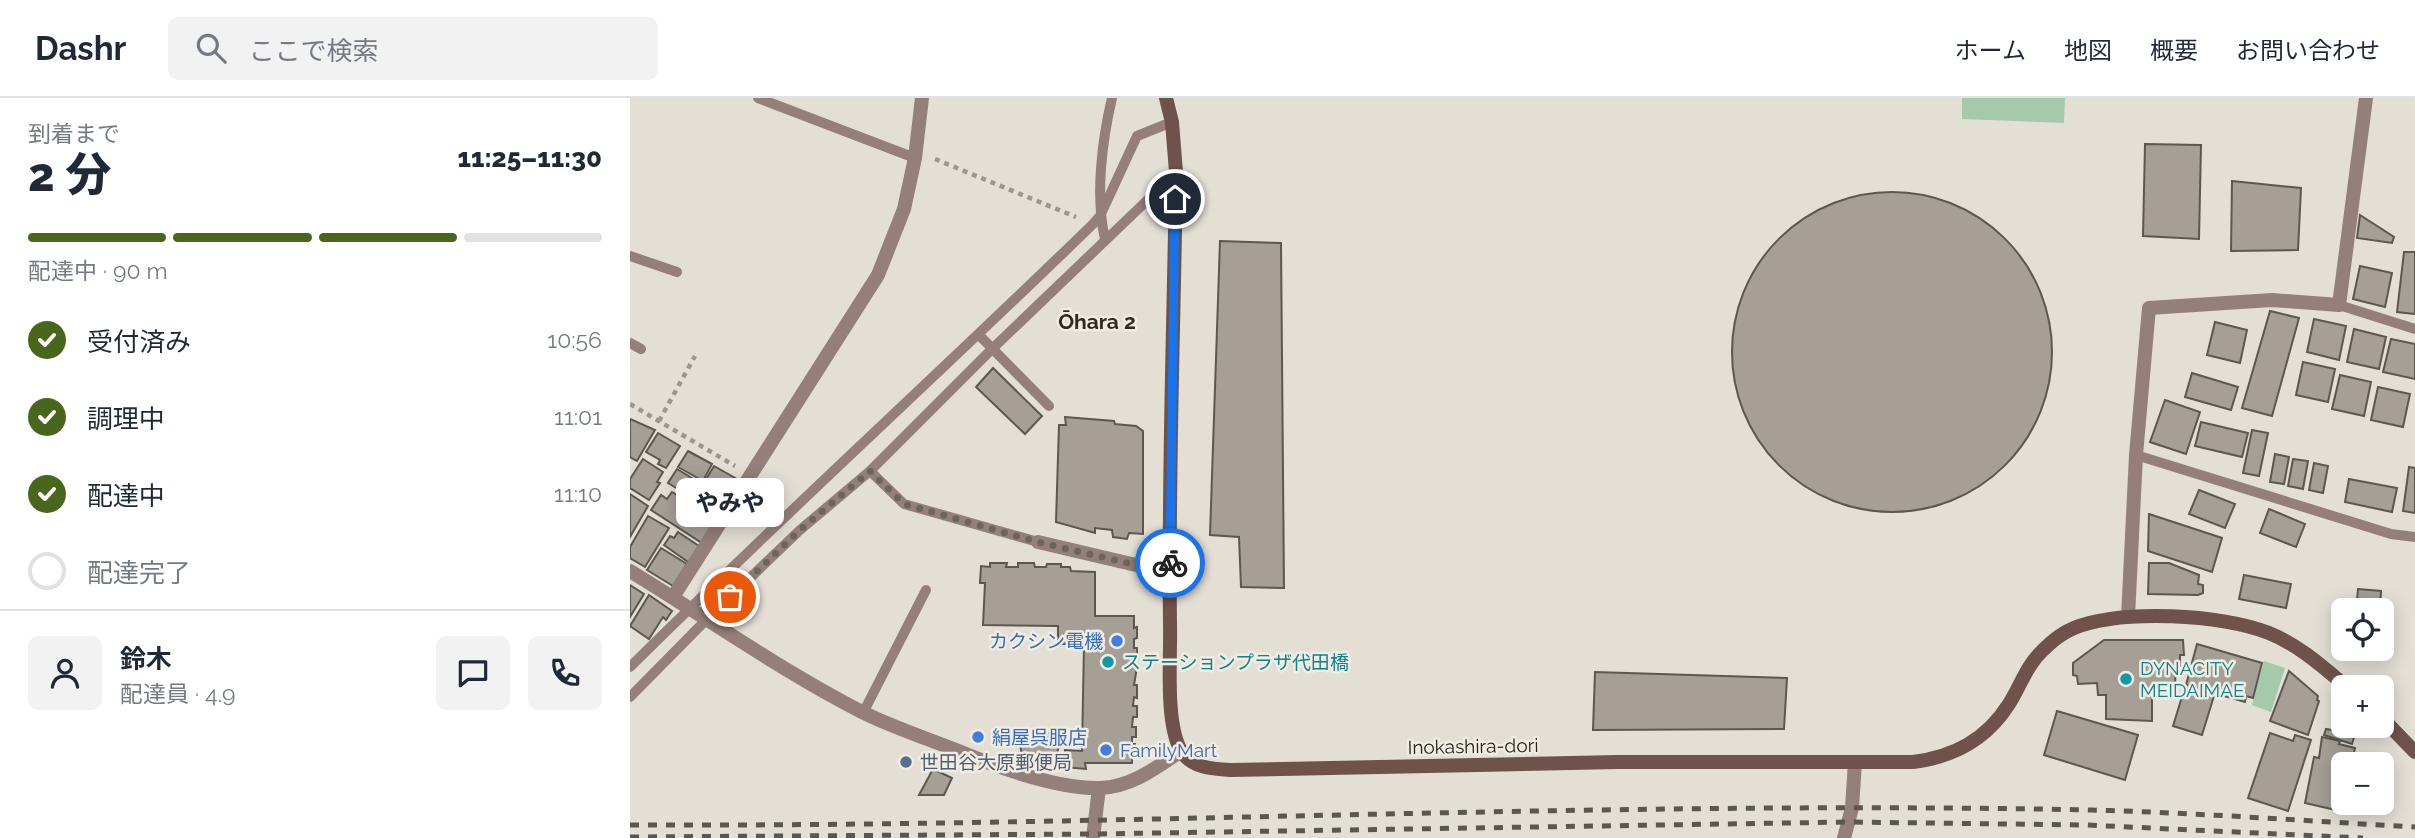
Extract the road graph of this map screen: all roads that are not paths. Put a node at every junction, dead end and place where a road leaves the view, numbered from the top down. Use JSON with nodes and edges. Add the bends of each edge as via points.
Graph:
{"nodes":[{"id":1,"x":758,"y":98,"type":"edge"},
{"id":2,"x":922,"y":98,"type":"edge"},
{"id":3,"x":1112,"y":98,"type":"edge"},
{"id":4,"x":1166,"y":98,"type":"edge"},
{"id":5,"x":2366,"y":98,"type":"edge"},
{"id":6,"x":1172,"y":122,"type":"junction"},
{"id":7,"x":915,"y":154,"type":"junction"},
{"id":8,"x":1158,"y":190,"type":"dead end"},
{"id":9,"x":1096,"y":220,"type":"junction"},
{"id":10,"x":1105,"y":239,"type":"junction"},
{"id":11,"x":630,"y":256,"type":"edge"},
{"id":12,"x":677,"y":272,"type":"dead end"},
{"id":13,"x":2339,"y":305,"type":"junction"},
{"id":14,"x":2415,"y":329,"type":"edge"},
{"id":15,"x":979,"y":334,"type":"junction"},
{"id":16,"x":630,"y":343,"type":"edge"},
{"id":17,"x":641,"y":349,"type":"dead end"},
{"id":18,"x":992,"y":349,"type":"junction"},
{"id":19,"x":913,"y":397,"type":"junction"},
{"id":20,"x":1049,"y":406,"type":"dead end"},
{"id":21,"x":929,"y":413,"type":"junction"},
{"id":22,"x":863,"y":443,"type":"junction"},
{"id":23,"x":2136,"y":456,"type":"junction"},
{"id":24,"x":880,"y":460,"type":"junction"},
{"id":25,"x":870,"y":471,"type":"junction"},
{"id":26,"x":2415,"y":537,"type":"edge"},
{"id":27,"x":1038,"y":542,"type":"joint"},
{"id":28,"x":630,"y":571,"type":"edge"},
{"id":29,"x":1170,"y":573,"type":"junction"},
{"id":30,"x":926,"y":590,"type":"dead end"},
{"id":31,"x":673,"y":597,"type":"junction"},
{"id":32,"x":689,"y":608,"type":"junction"},
{"id":33,"x":2128,"y":617,"type":"junction"},
{"id":34,"x":706,"y":620,"type":"junction"},
{"id":35,"x":630,"y":667,"type":"edge"},
{"id":36,"x":2332,"y":675,"type":"edge"},
{"id":37,"x":630,"y":697,"type":"edge"},
{"id":38,"x":863,"y":713,"type":"junction"},
{"id":39,"x":2394,"y":730,"type":"edge"},
{"id":40,"x":1181,"y":751,"type":"junction"},
{"id":41,"x":2415,"y":752,"type":"edge"},
{"id":42,"x":1855,"y":762,"type":"junction"},
{"id":43,"x":1098,"y":788,"type":"junction"},
{"id":44,"x":1093,"y":838,"type":"edge"},
{"id":45,"x":1844,"y":838,"type":"edge"}],
"edges":[{"from":1,"to":7,"type":"lane"},
{"from":2,"to":7,"type":"street"},
{"from":3,"to":9,"type":"lane"},
{"from":4,"to":6,"type":"main road"},
{"from":5,"to":13,"type":"street"},
{"from":6,"to":9,"type":"lane","via":[[1137,136]]},
{"from":6,"to":29,"type":"main road","via":[[1176,172]]},
{"from":7,"to":31,"type":"street","via":[[904,209],[878,275]]},
{"from":8,"to":10,"type":"lane"},
{"from":9,"to":10,"type":"lane"},
{"from":9,"to":15,"type":"lane"},
{"from":10,"to":18,"type":"lane"},
{"from":11,"to":12,"type":"lane"},
{"from":13,"to":14,"type":"lane"},
{"from":13,"to":23,"type":"street","via":[[2272,300],[2149,308]]},
{"from":15,"to":18,"type":"lane"},
{"from":15,"to":19,"type":"lane"},
{"from":16,"to":17,"type":"lane"},
{"from":18,"to":20,"type":"lane"},
{"from":18,"to":21,"type":"lane"},
{"from":19,"to":21,"type":"lane"},
{"from":19,"to":22,"type":"lane"},
{"from":21,"to":24,"type":"lane"},
{"from":22,"to":24,"type":"lane"},
{"from":22,"to":32,"type":"lane"},
{"from":23,"to":26,"type":"lane","via":[[2391,534]]},
{"from":23,"to":33,"type":"street"},
{"from":24,"to":25,"type":"lane"},
{"from":25,"to":27,"type":"lane","via":[[904,504]]},
{"from":25,"to":34,"type":"lane"},
{"from":27,"to":29,"type":"street"},
{"from":28,"to":31,"type":"street"},
{"from":29,"to":40,"type":"main road","via":[[1171,701]]},
{"from":30,"to":38,"type":"lane"},
{"from":31,"to":32,"type":"street"},
{"from":32,"to":34,"type":"street"},
{"from":32,"to":35,"type":"lane"},
{"from":33,"to":36,"type":"main road","name":"Inokashira-dori","via":[[2178,617],[2267,632],[2299,649]]},
{"from":33,"to":42,"type":"main road","name":"Inokashira-dori","via":[[2090,623],[2056,638],[2029,666],[1999,717],[1960,750],[1913,762]]},
{"from":34,"to":37,"type":"lane"},
{"from":34,"to":38,"type":"street"},
{"from":38,"to":43,"type":"street","via":[[998,767],[1051,782]]},
{"from":39,"to":41,"type":"main road"},
{"from":40,"to":42,"type":"main road","name":"Inokashira-dori","via":[[1200,766],[1231,770]]},
{"from":40,"to":43,"type":"street","via":[[1141,777]]},
{"from":42,"to":45,"type":"street","via":[[1852,808]]},
{"from":43,"to":44,"type":"street"}]}
